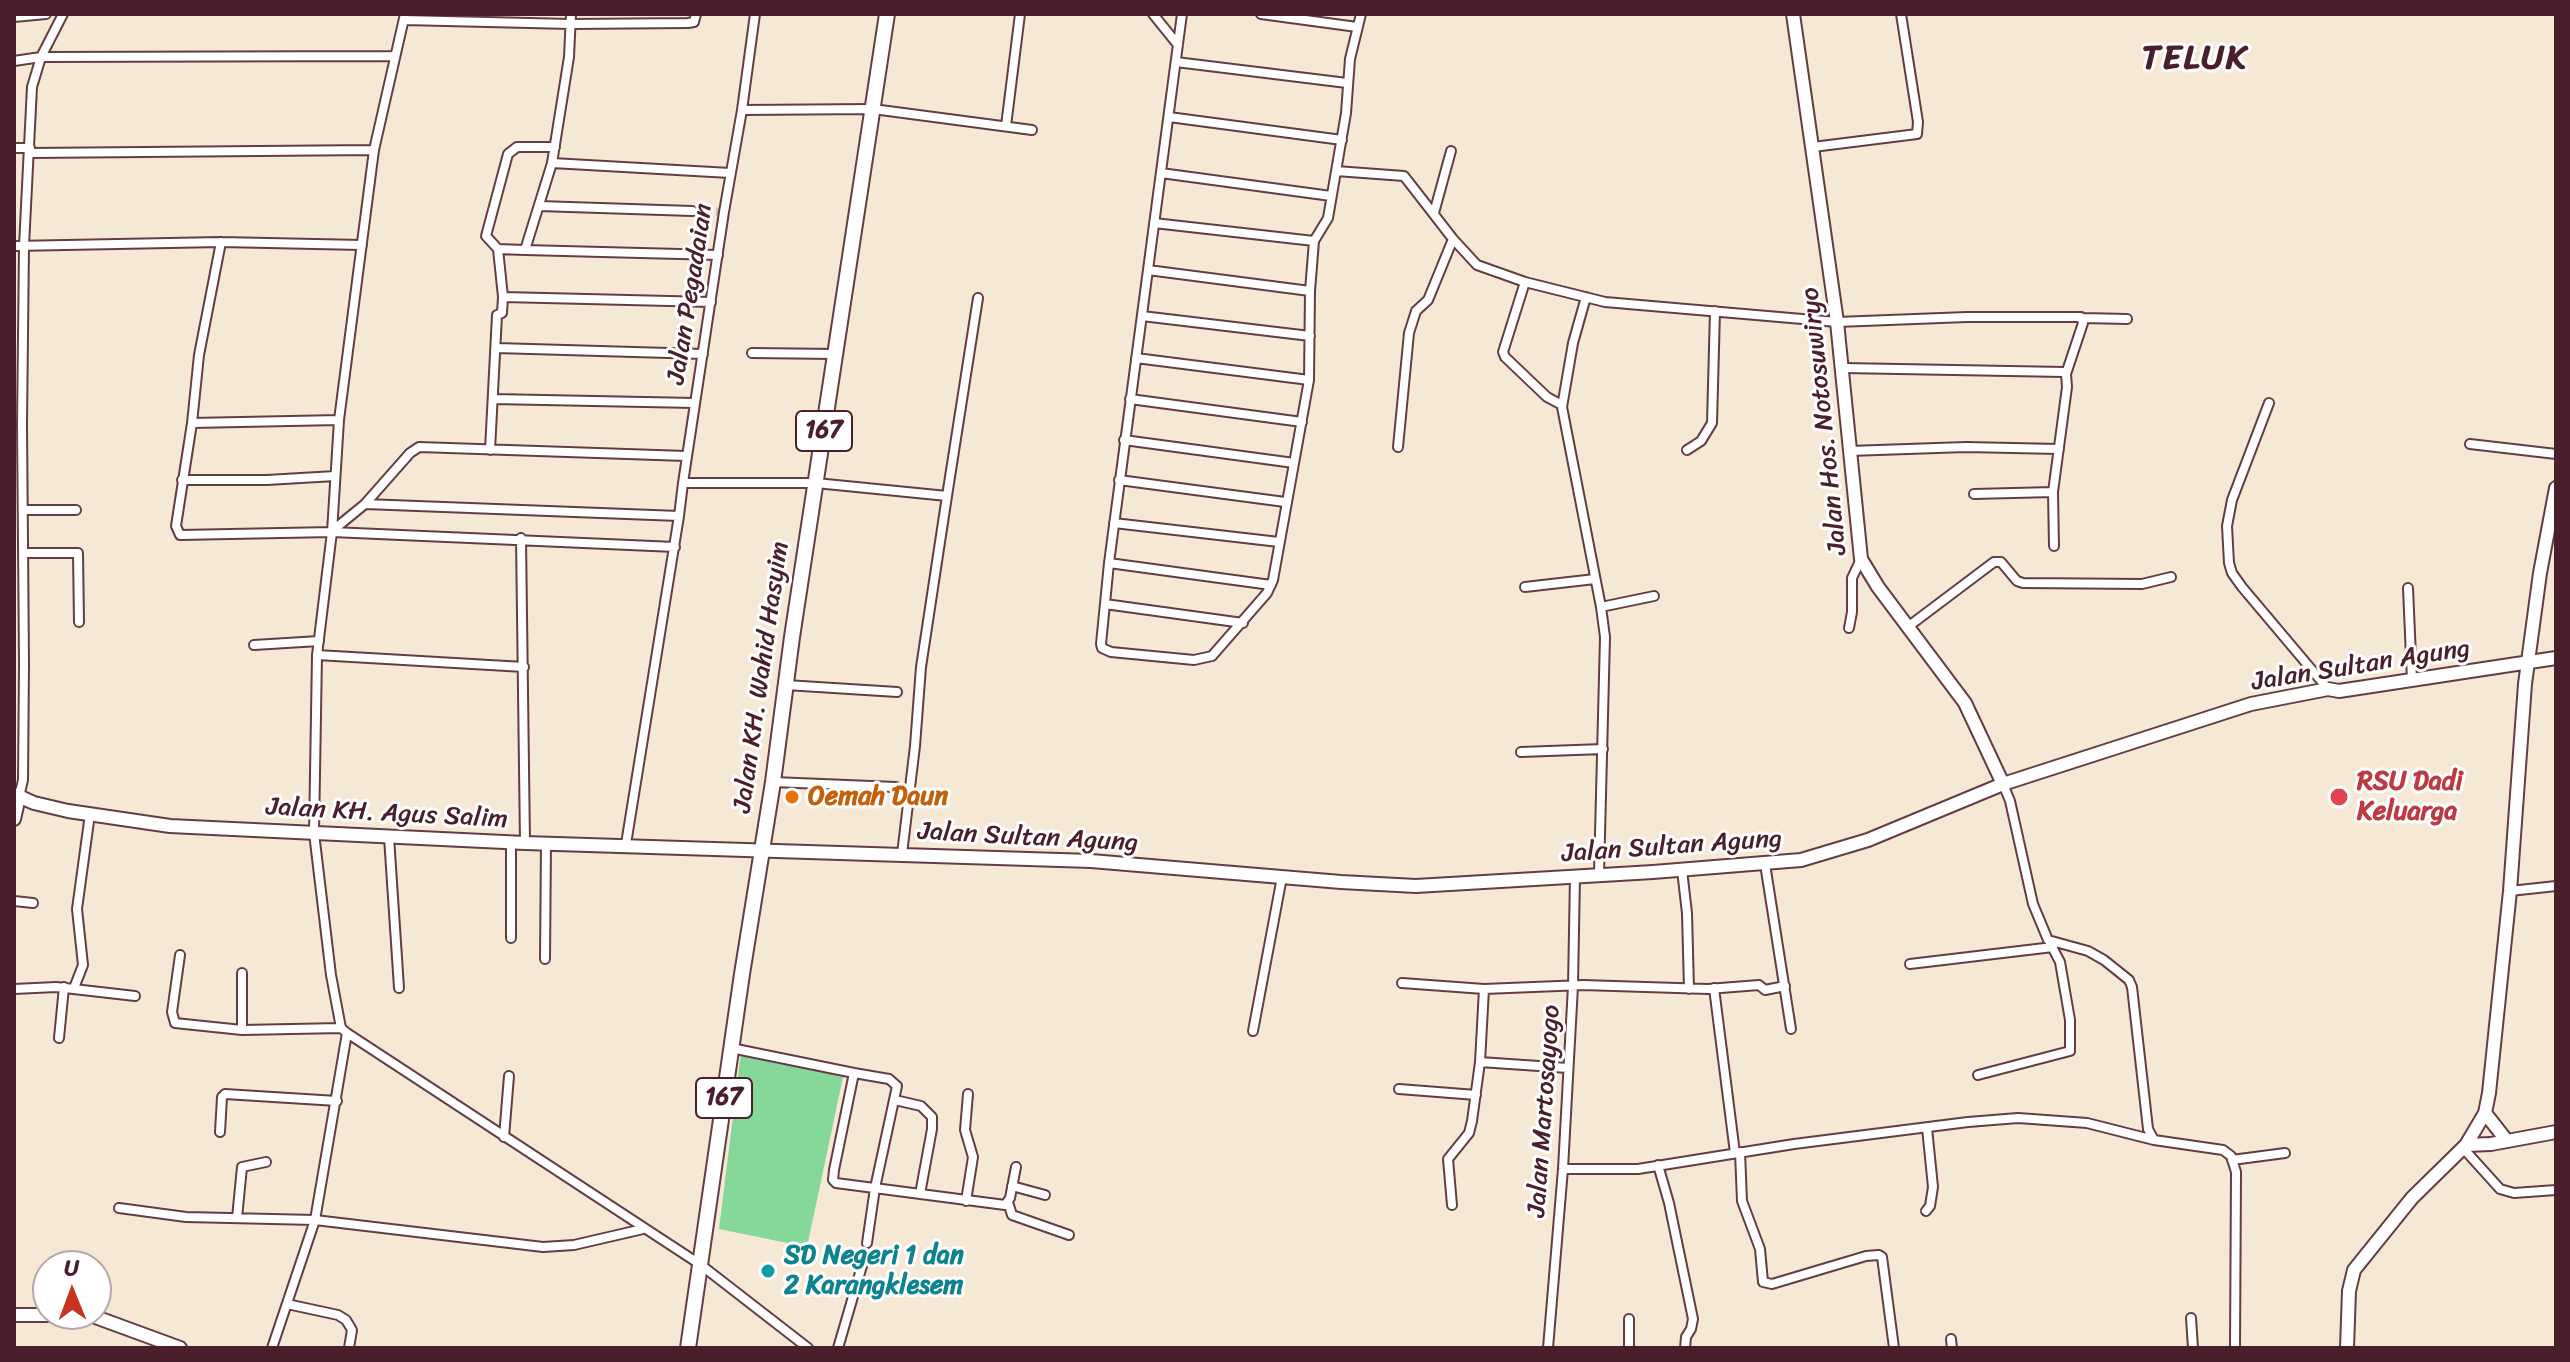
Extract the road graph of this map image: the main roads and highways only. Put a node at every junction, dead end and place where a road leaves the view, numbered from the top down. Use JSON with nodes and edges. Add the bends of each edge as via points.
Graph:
{"nodes":[{"id":1,"x":887,"y":14,"type":"edge"},
{"id":2,"x":688,"y":1348,"type":"edge"}],
"edges":[{"from":1,"to":2,"type":"main road","name":"Jalan KH. Wahid Hasyim","number":"167"}]}
